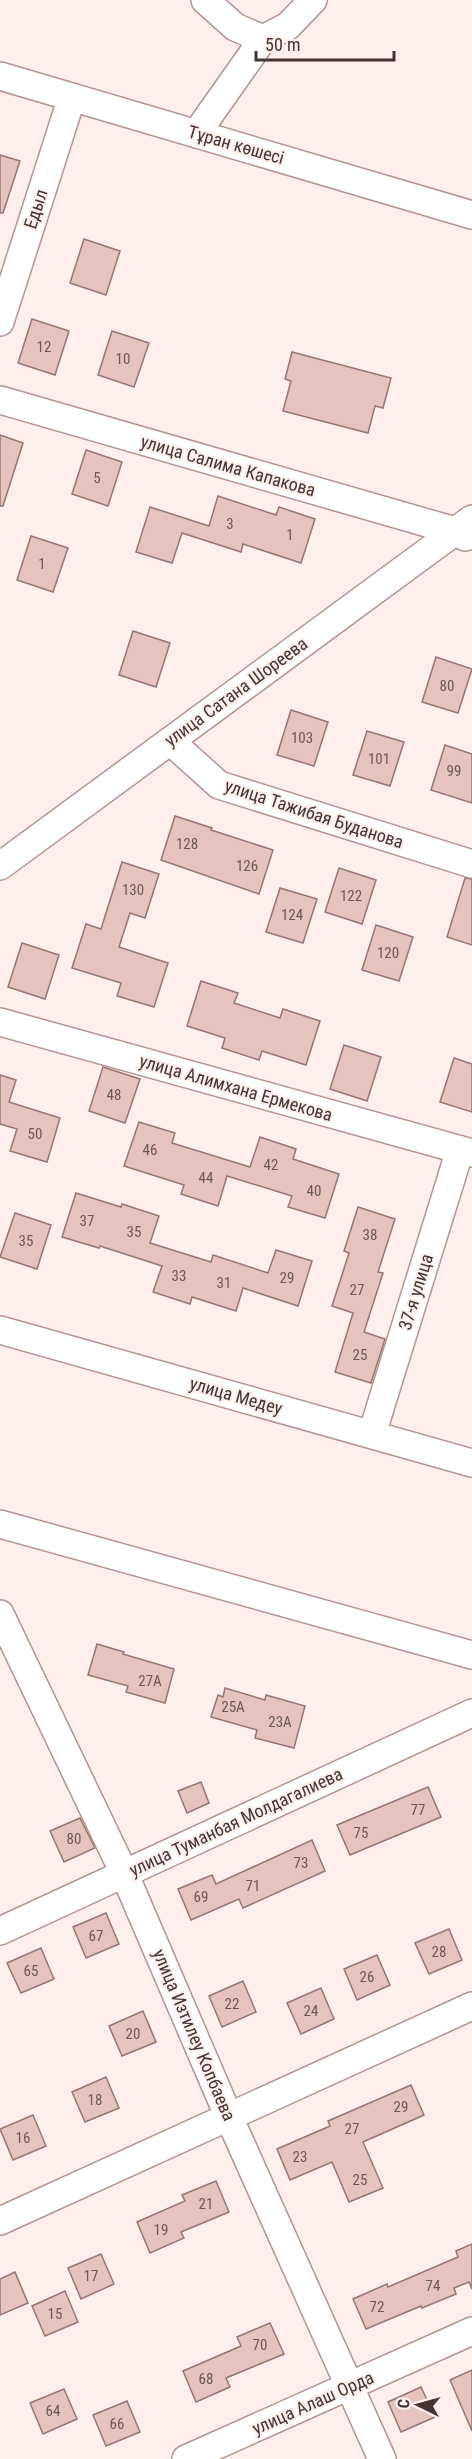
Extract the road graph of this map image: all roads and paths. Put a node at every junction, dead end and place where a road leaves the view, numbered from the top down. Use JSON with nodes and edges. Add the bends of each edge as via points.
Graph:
{"nodes":[{"id":1,"x":205,"y":0,"type":"edge"},
{"id":2,"x":313,"y":0,"type":"edge"},
{"id":3,"x":263,"y":39,"type":"junction"},
{"id":4,"x":0,"y":76,"type":"edge"},
{"id":5,"x":72,"y":97,"type":"junction"},
{"id":6,"x":196,"y":134,"type":"junction"},
{"id":7,"x":472,"y":215,"type":"edge"},
{"id":8,"x":0,"y":322,"type":"edge"},
{"id":9,"x":0,"y":400,"type":"edge"},
{"id":10,"x":466,"y":530,"type":"edge"},
{"id":11,"x":170,"y":741,"type":"junction"},
{"id":12,"x":472,"y":864,"type":"edge"},
{"id":13,"x":0,"y":866,"type":"edge"},
{"id":14,"x":0,"y":1022,"type":"edge"},
{"id":15,"x":466,"y":1152,"type":"edge"},
{"id":16,"x":0,"y":1330,"type":"edge"},
{"id":17,"x":372,"y":1434,"type":"junction"},
{"id":18,"x":472,"y":1463,"type":"edge"},
{"id":19,"x":0,"y":1524,"type":"edge"},
{"id":20,"x":2,"y":1625,"type":"edge"},
{"id":21,"x":472,"y":1655,"type":"edge"},
{"id":22,"x":472,"y":1713,"type":"edge"},
{"id":23,"x":124,"y":1873,"type":"junction"},
{"id":24,"x":0,"y":1931,"type":"edge"},
{"id":25,"x":472,"y":2006,"type":"edge"},
{"id":26,"x":228,"y":2115,"type":"junction"},
{"id":27,"x":0,"y":2221,"type":"edge"},
{"id":28,"x":472,"y":2331,"type":"edge"},
{"id":29,"x":349,"y":2387,"type":"junction"},
{"id":30,"x":186,"y":2459,"type":"edge"},
{"id":31,"x":382,"y":2459,"type":"edge"}],
"edges":[{"from":1,"to":3,"type":"street","via":[[235,27]]},
{"from":2,"to":3,"type":"street","via":[[288,26]]},
{"from":3,"to":6,"type":"street"},
{"from":4,"to":5,"type":"street","name":"Тұран көшесі"},
{"from":5,"to":6,"type":"street","name":"Тұран көшесі"},
{"from":5,"to":8,"type":"street","name":"Едыл"},
{"from":6,"to":7,"type":"street","name":"Тұран көшесі"},
{"from":9,"to":10,"type":"street","name":"улица Салима Капакова"},
{"from":10,"to":11,"type":"street","name":"улица Сатана Шореева"},
{"from":11,"to":12,"type":"street","name":"улица Тажибая Буданова","via":[[219,785]]},
{"from":11,"to":13,"type":"street","name":"улица Сатана Шореева"},
{"from":14,"to":15,"type":"street","name":"улица Алимхана Ермекова"},
{"from":15,"to":17,"type":"street","name":"37-я улица"},
{"from":16,"to":17,"type":"street","name":"улица Медеу"},
{"from":17,"to":18,"type":"street","name":"улица Медеу"},
{"from":19,"to":21,"type":"street"},
{"from":20,"to":23,"type":"street","name":"улица Изтилеу Копбаева"},
{"from":22,"to":23,"type":"street","name":"улица Туманбая Молдагалиева"},
{"from":23,"to":24,"type":"street","name":"улица Туманбая Молдагалиева"},
{"from":23,"to":26,"type":"street","name":"улица Изтилеу Копбаева"},
{"from":25,"to":26,"type":"street"},
{"from":26,"to":27,"type":"street"},
{"from":26,"to":29,"type":"street","name":"улица Изтилеу Копбаева"},
{"from":28,"to":29,"type":"street","name":"улица Алаш Орда"},
{"from":29,"to":30,"type":"street","name":"улица Алаш Орда"},
{"from":29,"to":31,"type":"street","name":"улица Изтилеу Копбаева"}]}
